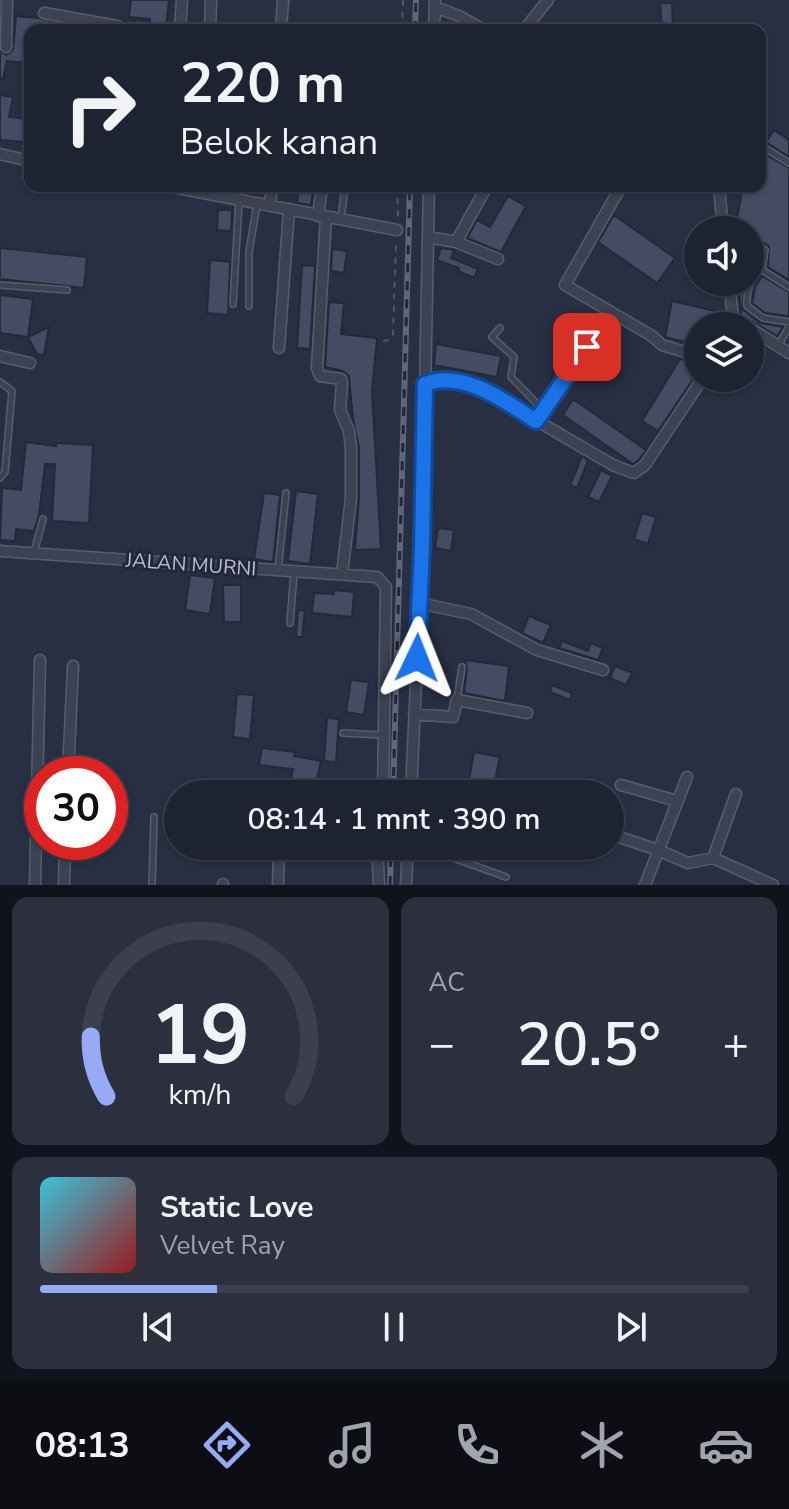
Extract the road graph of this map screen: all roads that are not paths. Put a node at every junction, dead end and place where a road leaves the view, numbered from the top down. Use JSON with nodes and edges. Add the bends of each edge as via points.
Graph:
{"nodes":[{"id":1,"x":7,"y":0,"type":"edge"},
{"id":2,"x":182,"y":0,"type":"edge"},
{"id":3,"x":211,"y":0,"type":"edge"},
{"id":4,"x":283,"y":0,"type":"edge"},
{"id":5,"x":548,"y":0,"type":"edge"},
{"id":6,"x":435,"y":4,"type":"edge"},
{"id":7,"x":44,"y":13,"type":"dead end"},
{"id":8,"x":95,"y":24,"type":"edge"},
{"id":9,"x":180,"y":24,"type":"edge"},
{"id":10,"x":210,"y":24,"type":"edge"},
{"id":11,"x":281,"y":24,"type":"edge"},
{"id":12,"x":434,"y":24,"type":"edge"},
{"id":13,"x":473,"y":24,"type":"edge"},
{"id":14,"x":529,"y":24,"type":"edge"},
{"id":15,"x":6,"y":47,"type":"dead end"},
{"id":16,"x":766,"y":149,"type":"edge"},
{"id":17,"x":0,"y":154,"type":"edge"},
{"id":18,"x":24,"y":160,"type":"edge"},
{"id":19,"x":789,"y":163,"type":"edge"},
{"id":20,"x":216,"y":192,"type":"edge"},
{"id":21,"x":271,"y":192,"type":"edge"},
{"id":22,"x":322,"y":192,"type":"edge"},
{"id":23,"x":344,"y":192,"type":"edge"},
{"id":24,"x":429,"y":192,"type":"edge"},
{"id":25,"x":484,"y":192,"type":"edge"},
{"id":26,"x":618,"y":192,"type":"edge"},
{"id":27,"x":720,"y":192,"type":"edge"},
{"id":28,"x":239,"y":200,"type":"junction"},
{"id":29,"x":257,"y":204,"type":"junction"},
{"id":30,"x":270,"y":206,"type":"junction"},
{"id":31,"x":289,"y":209,"type":"junction"},
{"id":32,"x":722,"y":216,"type":"edge"},
{"id":33,"x":322,"y":217,"type":"junction"},
{"id":34,"x":341,"y":220,"type":"junction"},
{"id":35,"x":397,"y":230,"type":"road end"},
{"id":36,"x":428,"y":237,"type":"junction"},
{"id":37,"x":456,"y":242,"type":"junction"},
{"id":38,"x":498,"y":259,"type":"dead end"},
{"id":39,"x":764,"y":271,"type":"edge"},
{"id":40,"x":0,"y":285,"type":"edge"},
{"id":41,"x":789,"y":287,"type":"edge"},
{"id":42,"x":67,"y":290,"type":"dead end"},
{"id":43,"x":749,"y":296,"type":"edge"},
{"id":44,"x":233,"y":304,"type":"dead end"},
{"id":45,"x":249,"y":306,"type":"dead end"},
{"id":46,"x":789,"y":324,"type":"edge"},
{"id":47,"x":500,"y":328,"type":"dead end"},
{"id":48,"x":764,"y":337,"type":"edge"},
{"id":49,"x":778,"y":346,"type":"junction"},
{"id":50,"x":587,"y":347,"type":"dead end"},
{"id":51,"x":279,"y":348,"type":"dead end"},
{"id":52,"x":684,"y":352,"type":"edge"},
{"id":53,"x":789,"y":353,"type":"edge"},
{"id":54,"x":0,"y":356,"type":"edge"},
{"id":55,"x":30,"y":363,"type":"dead end"},
{"id":56,"x":0,"y":382,"type":"edge"},
{"id":57,"x":425,"y":384,"type":"junction"},
{"id":58,"x":693,"y":392,"type":"edge"},
{"id":59,"x":543,"y":410,"type":"junction"},
{"id":60,"x":536,"y":421,"type":"junction"},
{"id":61,"x":0,"y":478,"type":"edge"},
{"id":62,"x":286,"y":493,"type":"dead end"},
{"id":63,"x":43,"y":519,"type":"dead end"},
{"id":64,"x":0,"y":551,"type":"edge"},
{"id":65,"x":34,"y":552,"type":"junction"},
{"id":66,"x":278,"y":571,"type":"junction"},
{"id":67,"x":294,"y":572,"type":"junction"},
{"id":68,"x":342,"y":574,"type":"junction"},
{"id":69,"x":419,"y":603,"type":"junction"},
{"id":70,"x":290,"y":623,"type":"dead end"},
{"id":71,"x":40,"y":660,"type":"dead end"},
{"id":72,"x":73,"y":666,"type":"dead end"},
{"id":73,"x":462,"y":667,"type":"dead end"},
{"id":74,"x":603,"y":670,"type":"dead end"},
{"id":75,"x":457,"y":700,"type":"junction"},
{"id":76,"x":527,"y":713,"type":"dead end"},
{"id":77,"x":414,"y":714,"type":"junction"},
{"id":78,"x":343,"y":733,"type":"dead end"},
{"id":79,"x":381,"y":735,"type":"junction"},
{"id":80,"x":69,"y":756,"type":"edge"},
{"id":81,"x":687,"y":777,"type":"dead end"},
{"id":82,"x":383,"y":780,"type":"edge"},
{"id":83,"x":412,"y":780,"type":"edge"},
{"id":84,"x":624,"y":786,"type":"edge"},
{"id":85,"x":736,"y":794,"type":"dead end"},
{"id":86,"x":677,"y":801,"type":"junction"},
{"id":87,"x":154,"y":817,"type":"dead end"},
{"id":88,"x":624,"y":839,"type":"edge"},
{"id":89,"x":658,"y":850,"type":"junction"},
{"id":90,"x":713,"y":858,"type":"junction"},
{"id":91,"x":65,"y":860,"type":"edge"},
{"id":92,"x":279,"y":860,"type":"edge"},
{"id":93,"x":373,"y":860,"type":"edge"},
{"id":94,"x":407,"y":860,"type":"edge"},
{"id":95,"x":459,"y":860,"type":"edge"},
{"id":96,"x":506,"y":877,"type":"dead end"},
{"id":97,"x":35,"y":885,"type":"edge"},
{"id":98,"x":64,"y":885,"type":"edge"},
{"id":99,"x":152,"y":885,"type":"edge"},
{"id":100,"x":278,"y":885,"type":"edge"},
{"id":101,"x":379,"y":885,"type":"edge"},
{"id":102,"x":406,"y":885,"type":"edge"},
{"id":103,"x":645,"y":885,"type":"edge"},
{"id":104,"x":773,"y":885,"type":"edge"}],
"edges":[{"from":1,"to":15,"type":"street"},
{"from":2,"to":9,"type":"street"},
{"from":3,"to":10,"type":"street"},
{"from":4,"to":11,"type":"street"},
{"from":5,"to":14,"type":"street"},
{"from":6,"to":12,"type":"street"},
{"from":6,"to":13,"type":"street"},
{"from":7,"to":8,"type":"street"},
{"from":16,"to":19,"type":"lane"},
{"from":17,"to":18,"type":"street"},
{"from":20,"to":28,"type":"street"},
{"from":21,"to":30,"type":"street"},
{"from":22,"to":33,"type":"street"},
{"from":23,"to":34,"type":"lane"},
{"from":24,"to":36,"type":"street"},
{"from":25,"to":37,"type":"street"},
{"from":26,"to":52,"type":"street","via":[[565,285],[662,345]]},
{"from":27,"to":32,"type":"street"},
{"from":28,"to":29,"type":"street"},
{"from":28,"to":44,"type":"lane"},
{"from":29,"to":30,"type":"street"},
{"from":29,"to":45,"type":"lane","via":[[249,252]]},
{"from":30,"to":31,"type":"street"},
{"from":31,"to":33,"type":"street"},
{"from":31,"to":51,"type":"street"},
{"from":33,"to":34,"type":"street"},
{"from":33,"to":68,"type":"street","via":[[317,368],[320,376],[342,382],[340,410],[350,439],[351,498]]},
{"from":34,"to":35,"type":"street"},
{"from":36,"to":37,"type":"street"},
{"from":36,"to":57,"type":"street"},
{"from":37,"to":38,"type":"street"},
{"from":39,"to":41,"type":"lane"},
{"from":40,"to":42,"type":"lane"},
{"from":43,"to":46,"type":"lane","via":[[747,306],[763,318]]},
{"from":46,"to":49,"type":"lane"},
{"from":47,"to":59,"type":"lane","via":[[492,337],[514,357],[511,377]]},
{"from":48,"to":49,"type":"street"},
{"from":49,"to":53,"type":"street"},
{"from":50,"to":59,"type":"lane"},
{"from":54,"to":55,"type":"street"},
{"from":56,"to":61,"type":"lane","via":[[12,391],[5,472]]},
{"from":57,"to":60,"type":"street","via":[[453,380]]},
{"from":57,"to":69,"type":"street"},
{"from":58,"to":60,"type":"street","via":[[638,472],[615,466]]},
{"from":59,"to":60,"type":"lane"},
{"from":62,"to":66,"type":"lane"},
{"from":63,"to":65,"type":"lane"},
{"from":64,"to":65,"type":"street","name":"JALAN MURNI"},
{"from":65,"to":66,"type":"street","name":"JALAN MURNI"},
{"from":66,"to":67,"type":"street","name":"JALAN MURNI"},
{"from":67,"to":68,"type":"street","name":"JALAN MURNI"},
{"from":67,"to":70,"type":"lane"},
{"from":68,"to":79,"type":"street","name":"JALAN MURNI","via":[[377,577],[386,587]]},
{"from":69,"to":74,"type":"street","via":[[471,614],[537,650]]},
{"from":69,"to":77,"type":"street"},
{"from":71,"to":97,"type":"street"},
{"from":72,"to":80,"type":"street"},
{"from":73,"to":75,"type":"lane"},
{"from":75,"to":76,"type":"street"},
{"from":75,"to":77,"type":"street","via":[[453,717]]},
{"from":77,"to":83,"type":"street"},
{"from":78,"to":79,"type":"lane"},
{"from":79,"to":82,"type":"street"},
{"from":81,"to":86,"type":"street"},
{"from":84,"to":86,"type":"street"},
{"from":85,"to":90,"type":"street"},
{"from":86,"to":89,"type":"street"},
{"from":87,"to":99,"type":"lane"},
{"from":88,"to":89,"type":"street"},
{"from":89,"to":90,"type":"street","via":[[688,863]]},
{"from":89,"to":103,"type":"street"},
{"from":90,"to":104,"type":"street"},
{"from":91,"to":98,"type":"street"},
{"from":92,"to":100,"type":"street"},
{"from":93,"to":101,"type":"street"},
{"from":94,"to":102,"type":"street"},
{"from":95,"to":96,"type":"lane"}]}
